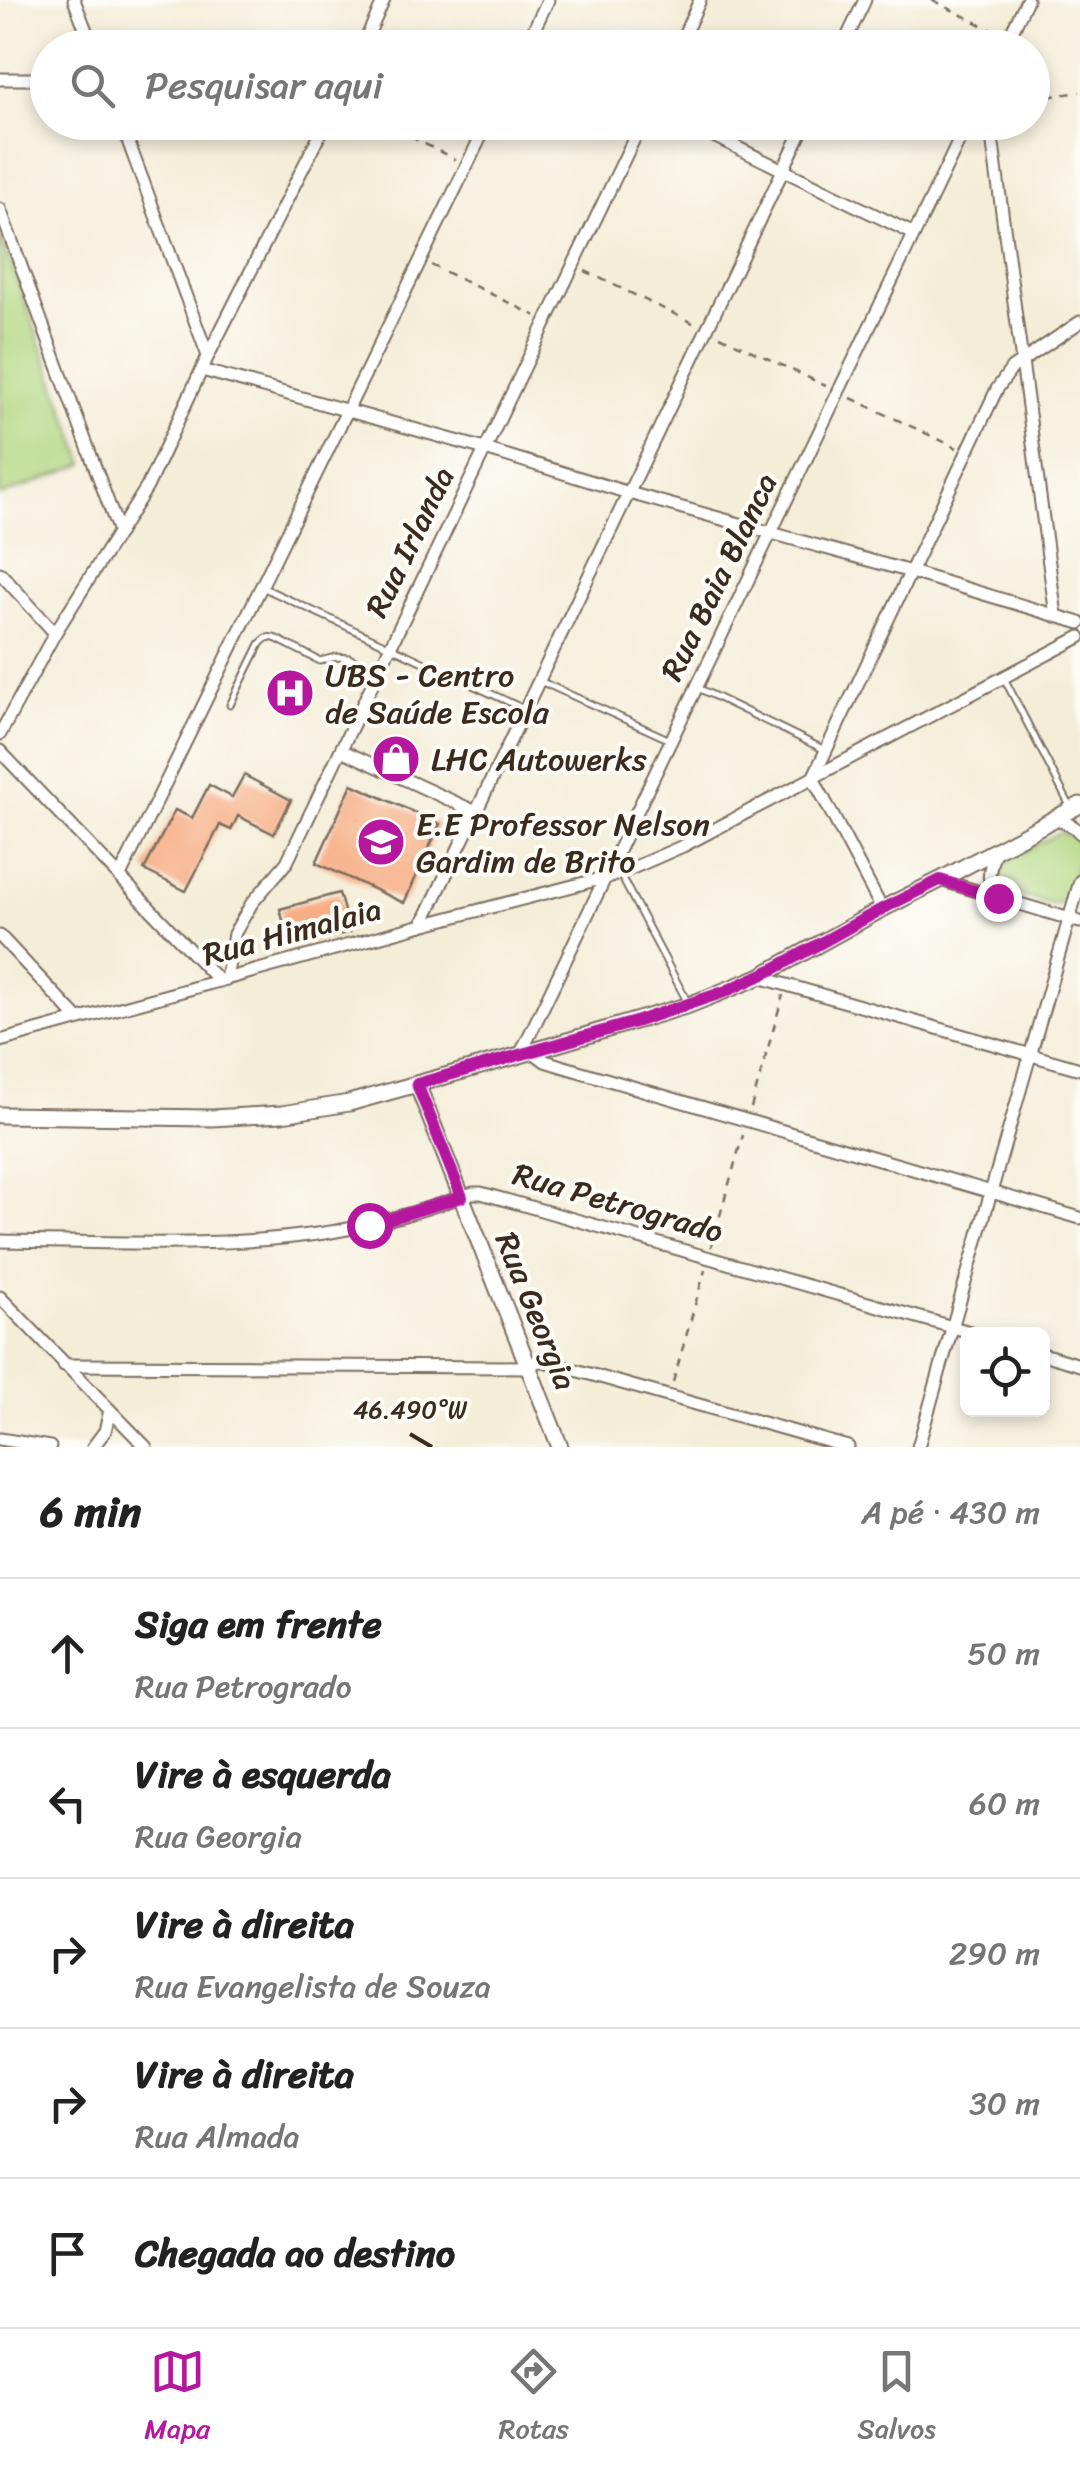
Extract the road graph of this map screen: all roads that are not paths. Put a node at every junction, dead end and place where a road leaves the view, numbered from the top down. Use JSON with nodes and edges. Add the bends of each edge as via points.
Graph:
{"nodes":[{"id":1,"x":74,"y":0,"type":"edge"},
{"id":2,"x":384,"y":0,"type":"edge"},
{"id":3,"x":548,"y":0,"type":"edge"},
{"id":4,"x":700,"y":0,"type":"edge"},
{"id":5,"x":865,"y":0,"type":"edge"},
{"id":6,"x":1026,"y":0,"type":"edge"},
{"id":7,"x":85,"y":30,"type":"edge"},
{"id":8,"x":370,"y":30,"type":"edge"},
{"id":9,"x":533,"y":30,"type":"edge"},
{"id":10,"x":686,"y":30,"type":"edge"},
{"id":11,"x":851,"y":30,"type":"edge"},
{"id":12,"x":1012,"y":30,"type":"edge"},
{"id":13,"x":0,"y":79,"type":"edge"},
{"id":14,"x":30,"y":79,"type":"edge"},
{"id":15,"x":128,"y":140,"type":"edge"},
{"id":16,"x":317,"y":140,"type":"edge"},
{"id":17,"x":479,"y":140,"type":"edge"},
{"id":18,"x":633,"y":140,"type":"edge"},
{"id":19,"x":721,"y":140,"type":"edge"},
{"id":20,"x":798,"y":140,"type":"edge"},
{"id":21,"x":959,"y":140,"type":"edge"},
{"id":22,"x":992,"y":140,"type":"edge"},
{"id":23,"x":783,"y":171,"type":"junction"},
{"id":24,"x":0,"y":209,"type":"edge"},
{"id":25,"x":914,"y":234,"type":"junction"},
{"id":26,"x":1080,"y":322,"type":"edge"},
{"id":27,"x":208,"y":356,"type":"junction"},
{"id":28,"x":1022,"y":361,"type":"junction"},
{"id":29,"x":202,"y":370,"type":"junction"},
{"id":30,"x":347,"y":410,"type":"junction"},
{"id":31,"x":486,"y":449,"type":"junction"},
{"id":32,"x":628,"y":494,"type":"junction"},
{"id":33,"x":119,"y":532,"type":"junction"},
{"id":34,"x":770,"y":532,"type":"junction"},
{"id":35,"x":911,"y":572,"type":"junction"},
{"id":36,"x":0,"y":573,"type":"edge"},
{"id":37,"x":262,"y":587,"type":"junction"},
{"id":38,"x":1056,"y":616,"type":"junction"},
{"id":39,"x":1080,"y":623,"type":"edge"},
{"id":40,"x":55,"y":633,"type":"junction"},
{"id":41,"x":1080,"y":637,"type":"edge"},
{"id":42,"x":391,"y":647,"type":"junction"},
{"id":43,"x":378,"y":672,"type":"junction"},
{"id":44,"x":1003,"y":678,"type":"junction"},
{"id":45,"x":539,"y":680,"type":"junction"},
{"id":46,"x":697,"y":687,"type":"junction"},
{"id":47,"x":230,"y":705,"type":"dead end"},
{"id":48,"x":524,"y":710,"type":"junction"},
{"id":49,"x":0,"y":734,"type":"edge"},
{"id":50,"x":671,"y":741,"type":"junction"},
{"id":51,"x":341,"y":750,"type":"junction"},
{"id":52,"x":0,"y":751,"type":"edge"},
{"id":53,"x":826,"y":751,"type":"junction"},
{"id":54,"x":812,"y":778,"type":"junction"},
{"id":55,"x":1076,"y":808,"type":"edge"},
{"id":56,"x":476,"y":812,"type":"junction"},
{"id":57,"x":1056,"y":818,"type":"junction"},
{"id":58,"x":1080,"y":833,"type":"edge"},
{"id":59,"x":995,"y":852,"type":"junction"},
{"id":60,"x":620,"y":874,"type":"junction"},
{"id":61,"x":120,"y":876,"type":"junction"},
{"id":62,"x":605,"y":878,"type":"junction"},
{"id":63,"x":940,"y":880,"type":"junction"},
{"id":64,"x":1080,"y":881,"type":"edge"},
{"id":65,"x":998,"y":898,"type":"junction"},
{"id":66,"x":882,"y":909,"type":"junction"},
{"id":67,"x":1075,"y":921,"type":"edge"},
{"id":68,"x":422,"y":925,"type":"junction"},
{"id":69,"x":0,"y":936,"type":"edge"},
{"id":70,"x":758,"y":977,"type":"junction"},
{"id":71,"x":222,"y":980,"type":"junction"},
{"id":72,"x":690,"y":1005,"type":"junction"},
{"id":73,"x":78,"y":1020,"type":"junction"},
{"id":74,"x":0,"y":1041,"type":"edge"},
{"id":75,"x":526,"y":1053,"type":"junction"},
{"id":76,"x":1031,"y":1054,"type":"junction"},
{"id":77,"x":1080,"y":1069,"type":"edge"},
{"id":78,"x":417,"y":1084,"type":"junction"},
{"id":79,"x":0,"y":1115,"type":"edge"},
{"id":80,"x":992,"y":1192,"type":"junction"},
{"id":81,"x":462,"y":1197,"type":"junction"},
{"id":82,"x":1080,"y":1218,"type":"edge"},
{"id":83,"x":0,"y":1241,"type":"edge"},
{"id":84,"x":0,"y":1298,"type":"edge"},
{"id":85,"x":953,"y":1327,"type":"junction"},
{"id":86,"x":960,"y":1329,"type":"edge"},
{"id":87,"x":1050,"y":1356,"type":"edge"},
{"id":88,"x":64,"y":1365,"type":"junction"},
{"id":89,"x":1080,"y":1365,"type":"edge"},
{"id":90,"x":528,"y":1367,"type":"junction"},
{"id":91,"x":110,"y":1410,"type":"junction"},
{"id":92,"x":0,"y":1439,"type":"edge"},
{"id":93,"x":24,"y":1445,"type":"edge"},
{"id":94,"x":50,"y":1447,"type":"edge"},
{"id":95,"x":94,"y":1447,"type":"edge"},
{"id":96,"x":146,"y":1447,"type":"edge"},
{"id":97,"x":560,"y":1447,"type":"edge"},
{"id":98,"x":848,"y":1447,"type":"edge"},
{"id":99,"x":918,"y":1447,"type":"edge"}],
"edges":[{"from":1,"to":7,"type":"street"},
{"from":2,"to":8,"type":"street"},
{"from":3,"to":9,"type":"street"},
{"from":4,"to":10,"type":"street"},
{"from":5,"to":11,"type":"street"},
{"from":6,"to":12,"type":"street"},
{"from":13,"to":14,"type":"street"},
{"from":15,"to":27,"type":"street"},
{"from":16,"to":27,"type":"street"},
{"from":17,"to":30,"type":"street"},
{"from":18,"to":31,"type":"street","name":"Rua Irlanda"},
{"from":19,"to":23,"type":"street"},
{"from":20,"to":23,"type":"street"},
{"from":21,"to":25,"type":"street","name":"Rua Baia Blanca"},
{"from":22,"to":28,"type":"street"},
{"from":23,"to":25,"type":"street"},
{"from":23,"to":32,"type":"street"},
{"from":24,"to":33,"type":"street"},
{"from":25,"to":34,"type":"street","name":"Rua Baia Blanca"},
{"from":26,"to":28,"type":"street"},
{"from":27,"to":29,"type":"street"},
{"from":28,"to":35,"type":"street","via":[[1006,374]]},
{"from":28,"to":38,"type":"street"},
{"from":29,"to":30,"type":"street"},
{"from":29,"to":33,"type":"street"},
{"from":30,"to":31,"type":"street"},
{"from":30,"to":37,"type":"street"},
{"from":31,"to":32,"type":"street"},
{"from":31,"to":42,"type":"street","name":"Rua Irlanda"},
{"from":32,"to":34,"type":"street"},
{"from":32,"to":45,"type":"street"},
{"from":33,"to":40,"type":"street"},
{"from":34,"to":35,"type":"street"},
{"from":34,"to":46,"type":"street","name":"Rua Baia Blanca"},
{"from":35,"to":38,"type":"street"},
{"from":35,"to":53,"type":"street"},
{"from":36,"to":40,"type":"street"},
{"from":37,"to":42,"type":"lane"},
{"from":37,"to":61,"type":"street"},
{"from":38,"to":39,"type":"street"},
{"from":40,"to":49,"type":"street"},
{"from":41,"to":44,"type":"street","name":"Rua Himalaia"},
{"from":42,"to":43,"type":"street","name":"Rua Irlanda"},
{"from":42,"to":48,"type":"lane"},
{"from":43,"to":47,"type":"lane","via":[[349,658],[320,660],[265,638]]},
{"from":43,"to":51,"type":"street","name":"Rua Irlanda"},
{"from":44,"to":54,"type":"street","name":"Rua Himalaia"},
{"from":44,"to":55,"type":"lane"},
{"from":45,"to":48,"type":"street"},
{"from":45,"to":50,"type":"lane"},
{"from":46,"to":50,"type":"street","name":"Rua Baia Blanca"},
{"from":46,"to":53,"type":"lane"},
{"from":48,"to":56,"type":"street"},
{"from":50,"to":62,"type":"street","name":"Rua Baia Blanca"},
{"from":51,"to":56,"type":"street"},
{"from":51,"to":71,"type":"street","name":"Rua Irlanda","via":[[288,862],[234,934]]},
{"from":52,"to":61,"type":"street"},
{"from":53,"to":54,"type":"street"},
{"from":54,"to":60,"type":"street","name":"Rua Himalaia"},
{"from":54,"to":66,"type":"street"},
{"from":55,"to":57,"type":"main road"},
{"from":56,"to":68,"type":"street"},
{"from":57,"to":58,"type":"street"},
{"from":57,"to":59,"type":"main road"},
{"from":59,"to":63,"type":"main road"},
{"from":59,"to":65,"type":"street","via":[[989,880]]},
{"from":60,"to":62,"type":"street","name":"Rua Himalaia"},
{"from":60,"to":72,"type":"lane"},
{"from":61,"to":71,"type":"street"},
{"from":62,"to":68,"type":"street","name":"Rua Himalaia"},
{"from":62,"to":75,"type":"street","name":"Rua Baia Blanca"},
{"from":63,"to":65,"type":"street"},
{"from":63,"to":66,"type":"main road"},
{"from":64,"to":67,"type":"street"},
{"from":65,"to":67,"type":"street"},
{"from":66,"to":70,"type":"main road"},
{"from":67,"to":76,"type":"street"},
{"from":68,"to":71,"type":"street","name":"Rua Himalaia"},
{"from":69,"to":73,"type":"street"},
{"from":70,"to":72,"type":"main road"},
{"from":70,"to":76,"type":"street"},
{"from":71,"to":73,"type":"street","name":"Rua Himalaia"},
{"from":72,"to":75,"type":"main road"},
{"from":73,"to":74,"type":"street","name":"Rua Himalaia"},
{"from":75,"to":78,"type":"main road"},
{"from":75,"to":80,"type":"street"},
{"from":76,"to":77,"type":"street"},
{"from":76,"to":80,"type":"street"},
{"from":78,"to":79,"type":"main road","via":[[266,1116]]},
{"from":78,"to":81,"type":"main road","name":"Rua Georgia"},
{"from":80,"to":82,"type":"street"},
{"from":80,"to":85,"type":"street"},
{"from":81,"to":83,"type":"street","name":"Rua Petrogrado","via":[[369,1225],[276,1239]]},
{"from":81,"to":85,"type":"street","name":"Rua Petrogrado","via":[[481,1192]]},
{"from":81,"to":90,"type":"main road","name":"Rua Georgia"},
{"from":84,"to":88,"type":"street"},
{"from":85,"to":86,"type":"street","name":"Rua Petrogrado"},
{"from":85,"to":99,"type":"street"},
{"from":87,"to":89,"type":"street"},
{"from":88,"to":90,"type":"street"},
{"from":88,"to":91,"type":"street"},
{"from":90,"to":97,"type":"main road","name":"Rua Georgia"},
{"from":90,"to":98,"type":"street","via":[[540,1360]]},
{"from":91,"to":95,"type":"street"},
{"from":91,"to":96,"type":"street"},
{"from":92,"to":93,"type":"street"},
{"from":93,"to":94,"type":"street"}]}
